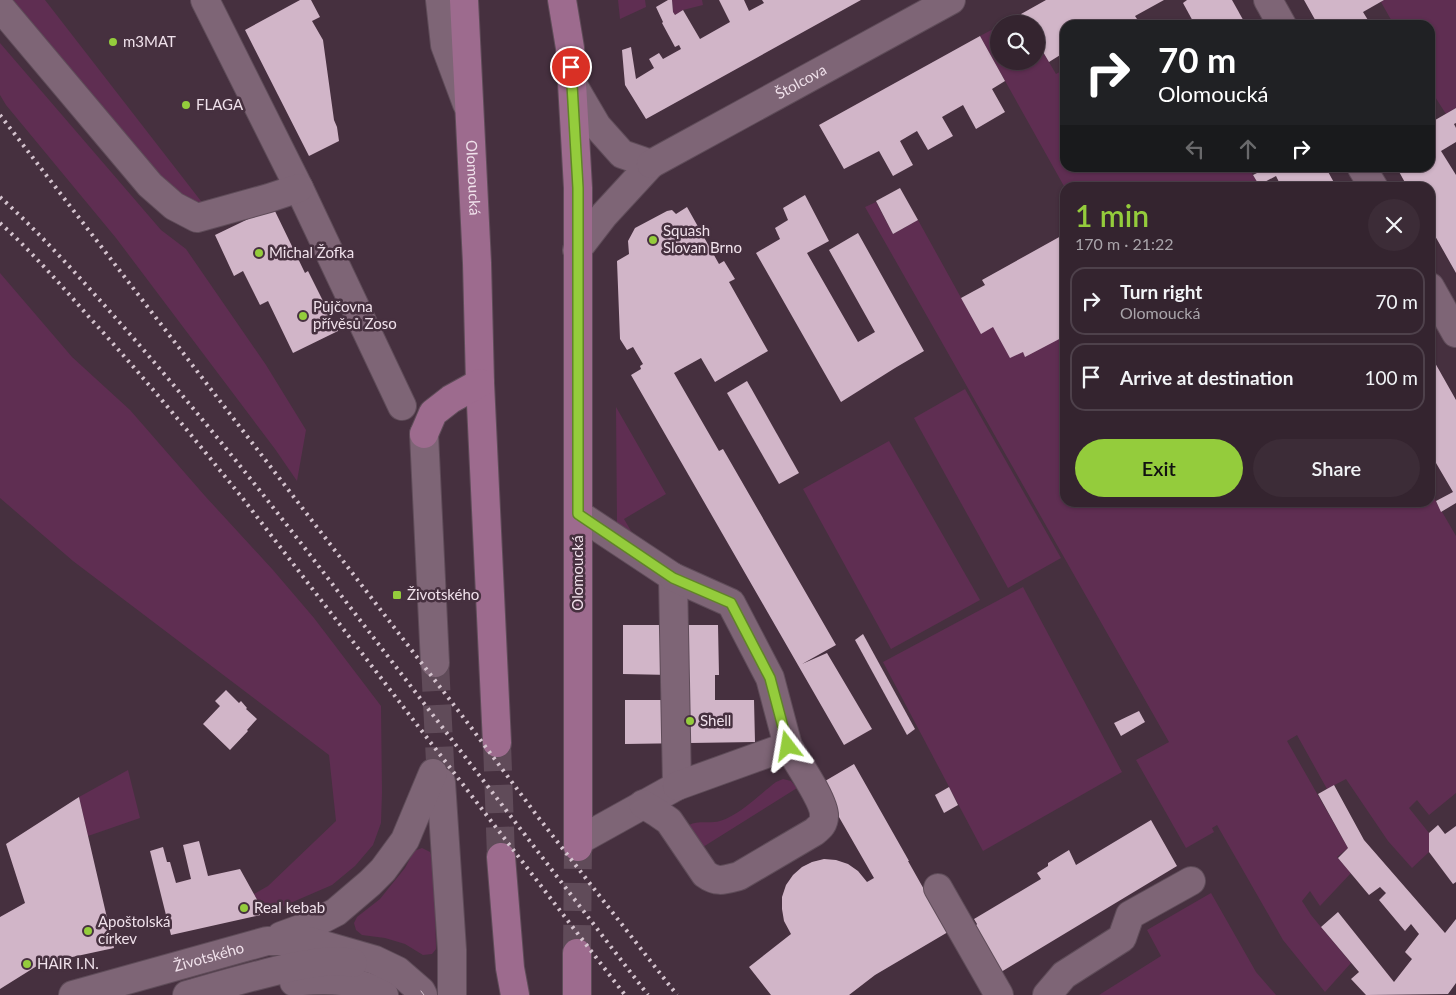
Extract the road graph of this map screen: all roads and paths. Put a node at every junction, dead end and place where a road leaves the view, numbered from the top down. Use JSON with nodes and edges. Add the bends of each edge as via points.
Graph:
{"nodes":[{"id":1,"x":205,"y":0,"type":"edge"},
{"id":2,"x":440,"y":0,"type":"edge"},
{"id":3,"x":464,"y":0,"type":"edge"},
{"id":4,"x":562,"y":0,"type":"edge"},
{"id":5,"x":951,"y":0,"type":"edge"},
{"id":6,"x":1268,"y":0,"type":"edge"},
{"id":7,"x":0,"y":7,"type":"edge"},
{"id":8,"x":1279,"y":20,"type":"edge"},
{"id":9,"x":572,"y":86,"type":"junction"},
{"id":10,"x":470,"y":112,"type":"junction"},
{"id":11,"x":651,"y":164,"type":"junction"},
{"id":12,"x":299,"y":188,"type":"junction"},
{"id":13,"x":577,"y":250,"type":"junction"},
{"id":14,"x":1435,"y":296,"type":"edge"},
{"id":15,"x":1456,"y":333,"type":"edge"},
{"id":16,"x":480,"y":383,"type":"junction"},
{"id":17,"x":402,"y":406,"type":"dead end"},
{"id":18,"x":424,"y":434,"type":"joint"},
{"id":19,"x":578,"y":514,"type":"junction"},
{"id":20,"x":673,"y":578,"type":"junction"},
{"id":21,"x":435,"y":663,"type":"tunnel mouth"},
{"id":22,"x":497,"y":743,"type":"tunnel mouth"},
{"id":23,"x":788,"y":746,"type":"junction"},
{"id":24,"x":677,"y":786,"type":"junction"},
{"id":25,"x":643,"y":804,"type":"junction"},
{"id":26,"x":578,"y":844,"type":"joint"},
{"id":27,"x":501,"y":857,"type":"tunnel mouth"},
{"id":28,"x":1191,"y":881,"type":"dead end"},
{"id":29,"x":938,"y":888,"type":"dead end"},
{"id":30,"x":267,"y":941,"type":"junction"},
{"id":31,"x":577,"y":953,"type":"tunnel mouth"},
{"id":32,"x":422,"y":993,"type":"edge"},
{"id":33,"x":73,"y":995,"type":"edge"},
{"id":34,"x":187,"y":995,"type":"edge"},
{"id":35,"x":241,"y":995,"type":"edge"},
{"id":36,"x":384,"y":995,"type":"edge"},
{"id":37,"x":452,"y":995,"type":"edge"},
{"id":38,"x":515,"y":995,"type":"edge"},
{"id":39,"x":577,"y":995,"type":"edge"},
{"id":40,"x":999,"y":995,"type":"edge"},
{"id":41,"x":1047,"y":995,"type":"edge"}],
"edges":[{"from":1,"to":12,"type":"street"},
{"from":2,"to":10,"type":"street","via":[[444,45]]},
{"from":3,"to":10,"type":"main road","name":"Olomoucká"},
{"from":4,"to":9,"type":"main road","name":"Olomoucká"},
{"from":5,"to":11,"type":"street","name":"Štolcova"},
{"from":6,"to":8,"type":"street"},
{"from":7,"to":12,"type":"street","via":[[150,185],[174,206],[197,218]]},
{"from":9,"to":11,"type":"street","via":[[597,126],[622,154]]},
{"from":9,"to":13,"type":"main road","name":"Olomoucká","via":[[578,188]]},
{"from":10,"to":16,"type":"main road","name":"Olomoucká"},
{"from":11,"to":13,"type":"street","name":"Štolcova","via":[[604,214]]},
{"from":12,"to":17,"type":"street"},
{"from":13,"to":19,"type":"main road","name":"Olomoucká"},
{"from":14,"to":15,"type":"street"},
{"from":16,"to":18,"type":"main road","via":[[433,413]]},
{"from":16,"to":22,"type":"main road","name":"Olomoucká"},
{"from":18,"to":21,"type":"street"},
{"from":19,"to":20,"type":"street"},
{"from":19,"to":26,"type":"main road","name":"Olomoucká"},
{"from":20,"to":23,"type":"street","via":[[731,603],[770,678]]},
{"from":20,"to":24,"type":"street"},
{"from":23,"to":24,"type":"street"},
{"from":23,"to":25,"type":"street","via":[[821,802],[825,815],[822,825],[739,876],[725,880],[712,879],[704,874],[668,822]]},
{"from":24,"to":25,"type":"street"},
{"from":25,"to":26,"type":"street"},
{"from":27,"to":38,"type":"main road"},
{"from":28,"to":41,"type":"street","via":[[1130,915],[1122,938],[1064,976]]},
{"from":29,"to":40,"type":"street"},
{"from":30,"to":32,"type":"street","name":"Životského","via":[[309,941],[375,960],[398,971]]},
{"from":30,"to":33,"type":"street","name":"Životského"},
{"from":30,"to":37,"type":"street","via":[[336,912],[377,877],[405,840],[437,777],[452,950]]},
{"from":31,"to":39,"type":"main road"},
{"from":32,"to":34,"type":"street","via":[[388,973],[350,962],[333,961],[274,971]]},
{"from":35,"to":36,"type":"street","via":[[309,980],[354,983]]}]}
